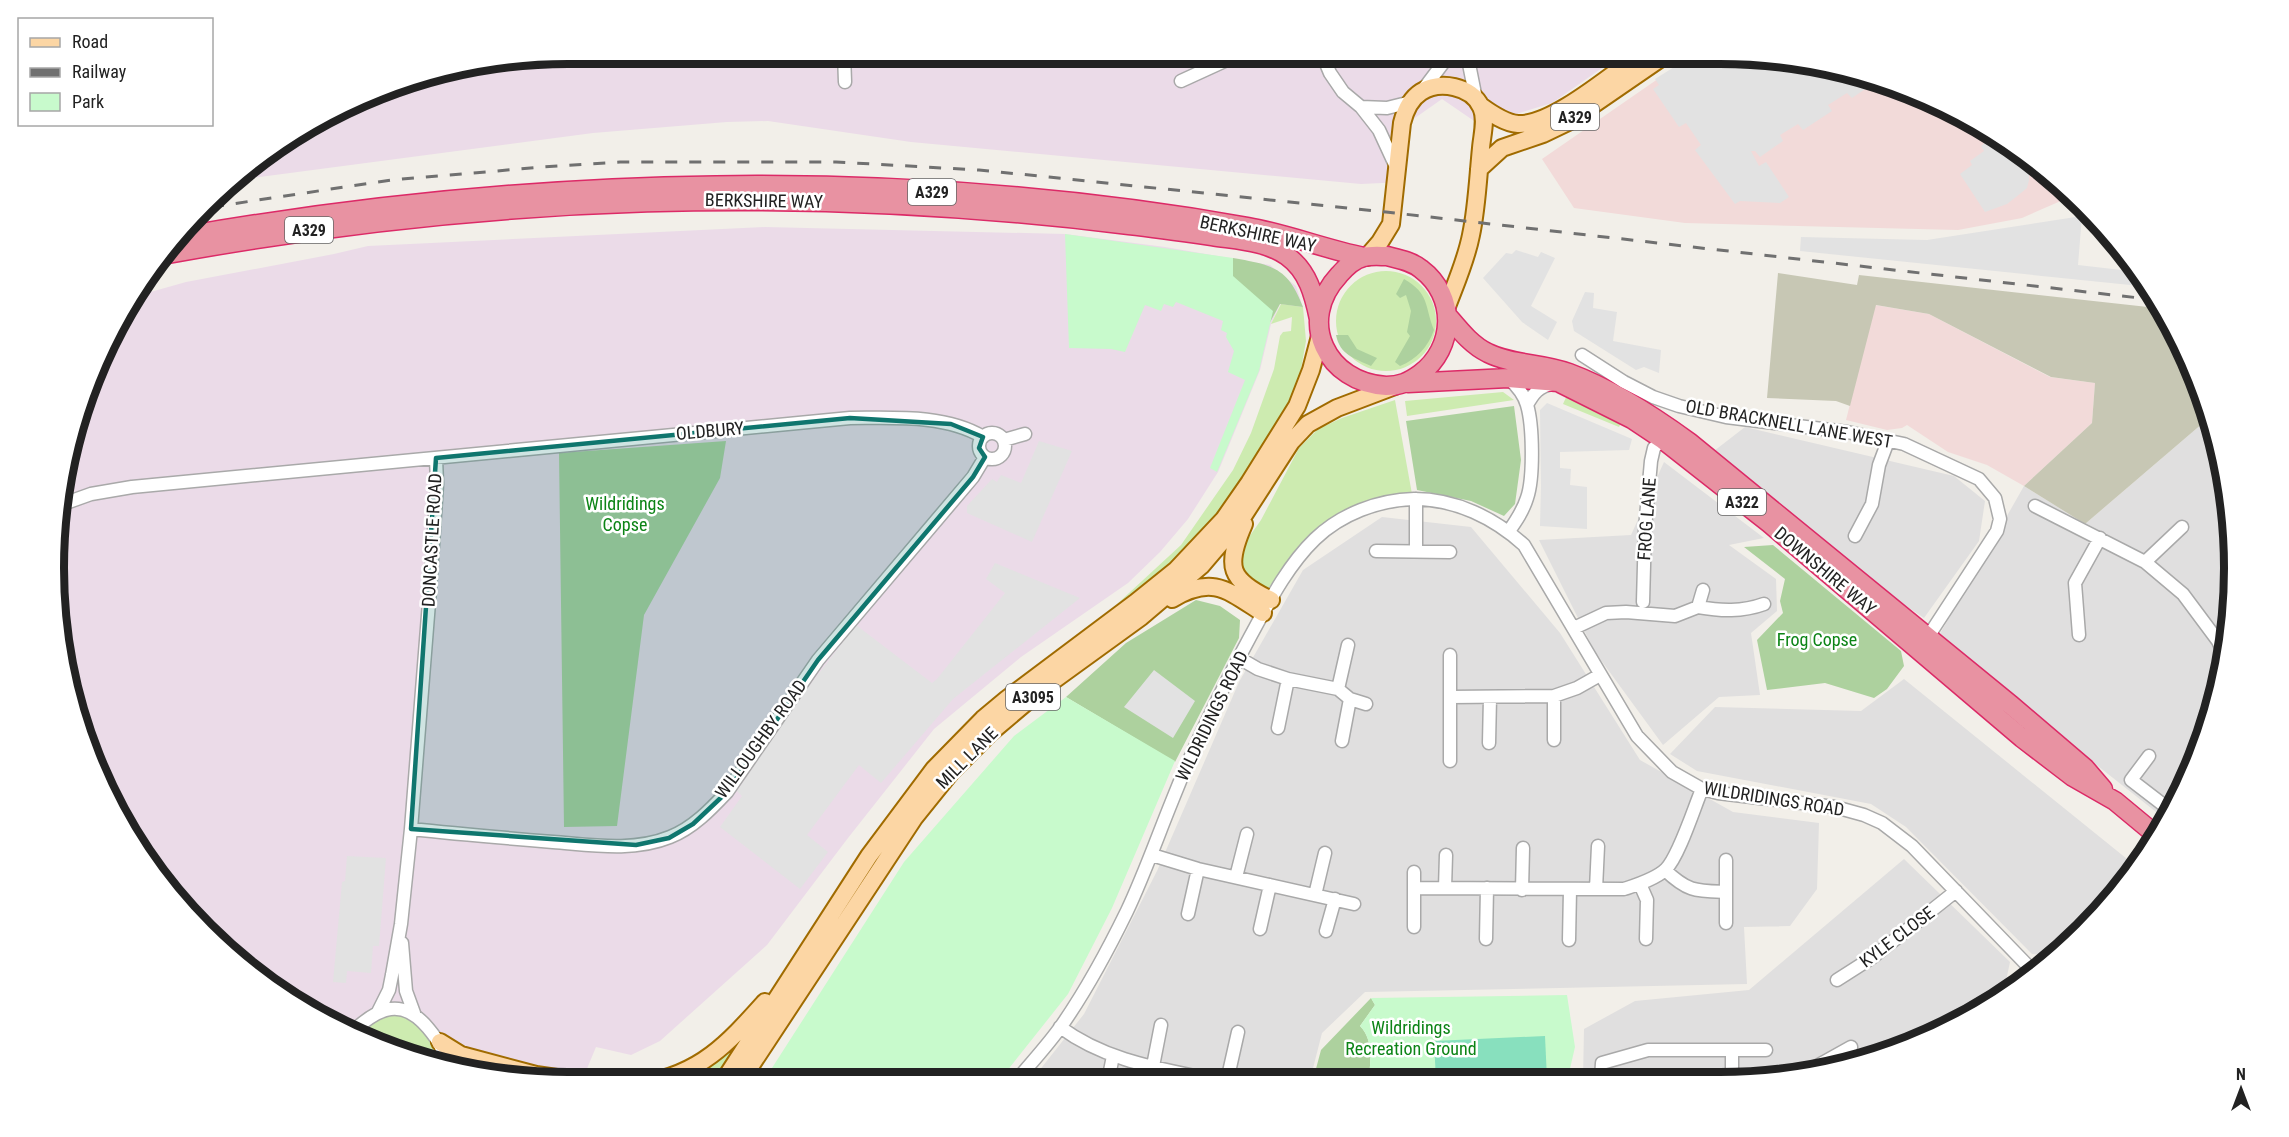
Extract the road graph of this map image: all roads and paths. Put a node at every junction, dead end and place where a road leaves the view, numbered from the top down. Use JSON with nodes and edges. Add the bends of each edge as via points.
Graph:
{"nodes":[{"id":1,"x":844,"y":64,"type":"edge"},
{"id":2,"x":1218,"y":64,"type":"edge"},
{"id":3,"x":1326,"y":64,"type":"edge"},
{"id":4,"x":1442,"y":64,"type":"edge"},
{"id":5,"x":1469,"y":64,"type":"edge"},
{"id":6,"x":1627,"y":64,"type":"edge"},
{"id":7,"x":1652,"y":64,"type":"edge"},
{"id":8,"x":1181,"y":81,"type":"dead end"},
{"id":9,"x":845,"y":82,"type":"dead end"},
{"id":10,"x":1417,"y":97,"type":"junction"},
{"id":11,"x":1479,"y":103,"type":"junction"},
{"id":12,"x":1361,"y":107,"type":"junction"},
{"id":13,"x":1479,"y":169,"type":"junction"},
{"id":14,"x":1398,"y":170,"type":"junction"},
{"id":15,"x":495,"y":203,"type":"junction"},
{"id":16,"x":451,"y":207,"type":"junction"},
{"id":17,"x":191,"y":235,"type":"edge"},
{"id":18,"x":177,"y":253,"type":"edge"},
{"id":19,"x":1365,"y":257,"type":"junction"},
{"id":20,"x":1447,"y":312,"type":"junction"},
{"id":21,"x":1319,"y":328,"type":"junction"},
{"id":22,"x":1582,"y":355,"type":"dead end"},
{"id":23,"x":1508,"y":378,"type":"junction"},
{"id":24,"x":1558,"y":382,"type":"junction"},
{"id":25,"x":1402,"y":384,"type":"junction"},
{"id":26,"x":1527,"y":405,"type":"junction"},
{"id":27,"x":1025,"y":434,"type":"dead end"},
{"id":28,"x":983,"y":437,"type":"junction"},
{"id":29,"x":1662,"y":439,"type":"junction"},
{"id":30,"x":1004,"y":440,"type":"junction"},
{"id":31,"x":1888,"y":441,"type":"junction"},
{"id":32,"x":985,"y":457,"type":"junction"},
{"id":33,"x":436,"y":458,"type":"junction"},
{"id":34,"x":1416,"y":499,"type":"junction"},
{"id":35,"x":69,"y":501,"type":"edge"},
{"id":36,"x":1254,"y":501,"type":"junction"},
{"id":37,"x":2035,"y":506,"type":"dead end"},
{"id":38,"x":2182,"y":527,"type":"dead end"},
{"id":39,"x":1509,"y":531,"type":"junction"},
{"id":40,"x":1855,"y":536,"type":"dead end"},
{"id":41,"x":2100,"y":538,"type":"junction"},
{"id":42,"x":1376,"y":551,"type":"dead end"},
{"id":43,"x":1416,"y":552,"type":"junction"},
{"id":44,"x":1450,"y":552,"type":"dead end"},
{"id":45,"x":2145,"y":562,"type":"junction"},
{"id":46,"x":1703,"y":590,"type":"dead end"},
{"id":47,"x":1643,"y":602,"type":"dead end"},
{"id":48,"x":1764,"y":604,"type":"dead end"},
{"id":49,"x":1267,"y":607,"type":"junction"},
{"id":50,"x":1698,"y":607,"type":"junction"},
{"id":51,"x":1141,"y":617,"type":"junction"},
{"id":52,"x":1574,"y":628,"type":"junction"},
{"id":53,"x":2079,"y":635,"type":"dead end"},
{"id":54,"x":2218,"y":640,"type":"edge"},
{"id":55,"x":1924,"y":644,"type":"junction"},
{"id":56,"x":1348,"y":645,"type":"dead end"},
{"id":57,"x":1450,"y":655,"type":"dead end"},
{"id":58,"x":1239,"y":658,"type":"junction"},
{"id":59,"x":1600,"y":675,"type":"junction"},
{"id":60,"x":1288,"y":680,"type":"junction"},
{"id":61,"x":1338,"y":689,"type":"junction"},
{"id":62,"x":1554,"y":696,"type":"junction"},
{"id":63,"x":1451,"y":697,"type":"junction"},
{"id":64,"x":1490,"y":698,"type":"junction"},
{"id":65,"x":1350,"y":699,"type":"junction"},
{"id":66,"x":1366,"y":704,"type":"dead end"},
{"id":67,"x":1278,"y":728,"type":"dead end"},
{"id":68,"x":1554,"y":740,"type":"dead end"},
{"id":69,"x":1342,"y":741,"type":"dead end"},
{"id":70,"x":1489,"y":743,"type":"dead end"},
{"id":71,"x":2149,"y":756,"type":"dead end"},
{"id":72,"x":1450,"y":761,"type":"dead end"},
{"id":73,"x":1702,"y":789,"type":"junction"},
{"id":74,"x":2165,"y":806,"type":"edge"},
{"id":75,"x":411,"y":829,"type":"junction"},
{"id":76,"x":2151,"y":831,"type":"edge"},
{"id":77,"x":1246,"y":834,"type":"dead end"},
{"id":78,"x":1598,"y":846,"type":"dead end"},
{"id":79,"x":1523,"y":848,"type":"dead end"},
{"id":80,"x":1325,"y":853,"type":"dead end"},
{"id":81,"x":1152,"y":855,"type":"junction"},
{"id":82,"x":1446,"y":855,"type":"dead end"},
{"id":83,"x":1726,"y":860,"type":"dead end"},
{"id":84,"x":1198,"y":868,"type":"junction"},
{"id":85,"x":1665,"y":870,"type":"junction"},
{"id":86,"x":1414,"y":872,"type":"dead end"},
{"id":87,"x":1236,"y":877,"type":"junction"},
{"id":88,"x":1640,"y":884,"type":"junction"},
{"id":89,"x":1270,"y":885,"type":"junction"},
{"id":90,"x":1414,"y":888,"type":"junction"},
{"id":91,"x":1445,"y":888,"type":"junction"},
{"id":92,"x":1486,"y":888,"type":"junction"},
{"id":93,"x":1596,"y":889,"type":"junction"},
{"id":94,"x":1522,"y":890,"type":"junction"},
{"id":95,"x":1570,"y":890,"type":"junction"},
{"id":96,"x":1956,"y":891,"type":"junction"},
{"id":97,"x":1726,"y":892,"type":"junction"},
{"id":98,"x":1315,"y":895,"type":"junction"},
{"id":99,"x":1335,"y":899,"type":"junction"},
{"id":100,"x":1354,"y":904,"type":"dead end"},
{"id":101,"x":1188,"y":914,"type":"dead end"},
{"id":102,"x":1726,"y":923,"type":"dead end"},
{"id":103,"x":401,"y":924,"type":"junction"},
{"id":104,"x":1414,"y":927,"type":"dead end"},
{"id":105,"x":1260,"y":928,"type":"dead end"},
{"id":106,"x":1326,"y":931,"type":"dead end"},
{"id":107,"x":1486,"y":939,"type":"dead end"},
{"id":108,"x":1646,"y":939,"type":"dead end"},
{"id":109,"x":1569,"y":940,"type":"dead end"},
{"id":110,"x":2029,"y":967,"type":"edge"},
{"id":111,"x":796,"y":969,"type":"junction"},
{"id":112,"x":1837,"y":980,"type":"dead end"},
{"id":113,"x":378,"y":1012,"type":"junction"},
{"id":114,"x":414,"y":1013,"type":"junction"},
{"id":115,"x":1161,"y":1026,"type":"dead end"},
{"id":116,"x":359,"y":1027,"type":"edge"},
{"id":117,"x":1060,"y":1028,"type":"junction"},
{"id":118,"x":1238,"y":1032,"type":"dead end"},
{"id":119,"x":440,"y":1042,"type":"junction"},
{"id":120,"x":1851,"y":1047,"type":"dead end"},
{"id":121,"x":1766,"y":1050,"type":"dead end"},
{"id":122,"x":1732,"y":1051,"type":"junction"},
{"id":123,"x":443,"y":1056,"type":"edge"},
{"id":124,"x":1113,"y":1056,"type":"junction"},
{"id":125,"x":1831,"y":1060,"type":"edge"},
{"id":126,"x":1153,"y":1066,"type":"junction"},
{"id":127,"x":506,"y":1068,"type":"edge"},
{"id":128,"x":681,"y":1072,"type":"edge"},
{"id":129,"x":729,"y":1072,"type":"edge"},
{"id":130,"x":747,"y":1072,"type":"edge"},
{"id":131,"x":1023,"y":1072,"type":"edge"},
{"id":132,"x":1110,"y":1072,"type":"edge"},
{"id":133,"x":1172,"y":1072,"type":"edge"},
{"id":134,"x":1229,"y":1072,"type":"edge"},
{"id":135,"x":1601,"y":1072,"type":"edge"},
{"id":136,"x":1732,"y":1072,"type":"edge"}],
"edges":[{"from":1,"to":9,"type":"street"},
{"from":2,"to":8,"type":"street"},
{"from":3,"to":12,"type":"street","via":[[1343,92]]},
{"from":4,"to":10,"type":"street"},
{"from":5,"to":11,"type":"street"},
{"from":6,"to":11,"type":"main road","number":"A329","via":[[1538,121],[1512,123]]},
{"from":7,"to":13,"type":"main road","number":"A329","via":[[1568,122],[1502,148]]},
{"from":10,"to":11,"type":"main road","number":"A329","via":[[1451,87],[1469,93]]},
{"from":10,"to":12,"type":"street","via":[[1382,109]]},
{"from":10,"to":14,"type":"main road","via":[[1402,123]]},
{"from":11,"to":13,"type":"main road","via":[[1484,121]]},
{"from":12,"to":14,"type":"street","via":[[1384,138]]},
{"from":13,"to":20,"type":"main road","via":[[1471,235]]},
{"from":14,"to":19,"type":"main road","via":[[1391,224],[1380,243]]},
{"from":15,"to":16,"type":"highway","name":"BERKSHIRE WAY","number":"A329"},
{"from":15,"to":19,"type":"highway","name":"BERKSHIRE WAY","number":"A329","via":[[564,191],[693,186],[952,193],[1080,204],[1251,228]]},
{"from":15,"to":21,"type":"highway","name":"BERKSHIRE WAY","number":"A329","via":[[807,201],[993,211],[1249,241],[1280,252],[1306,276]]},
{"from":16,"to":17,"type":"highway","name":"BERKSHIRE WAY","number":"A329","via":[[285,219]]},
{"from":16,"to":18,"type":"highway","name":"BERKSHIRE WAY","number":"A329"},
{"from":19,"to":20,"type":"highway","via":[[1398,258],[1420,268],[1434,282]]},
{"from":19,"to":21,"type":"highway","via":[[1348,266],[1331,285],[1324,297]]},
{"from":20,"to":25,"type":"highway","via":[[1442,350],[1430,367]]},
{"from":20,"to":55,"type":"highway","name":"DOWNSHIRE WAY","number":"A322","via":[[1465,336],[1488,353],[1569,373],[1664,424],[1708,457]]},
{"from":21,"to":25,"type":"highway","via":[[1327,353],[1344,373],[1366,383]]},
{"from":21,"to":111,"type":"main road","name":"MILL LANE","number":"A3095","via":[[1311,370],[1297,406],[1224,519],[1176,570],[1016,692],[956,746],[891,824]]},
{"from":22,"to":31,"type":"street","name":"OLD BRACKNELL LANE WEST","via":[[1624,382],[1679,406],[1726,417]]},
{"from":23,"to":24,"type":"highway","name":"DOWNSHIRE WAY","number":"A322"},
{"from":23,"to":25,"type":"highway","name":"DOWNSHIRE WAY","number":"A322"},
{"from":23,"to":26,"type":"street"},
{"from":24,"to":26,"type":"street","via":[[1543,385]]},
{"from":24,"to":29,"type":"highway","name":"DOWNSHIRE WAY","number":"A322","via":[[1616,410]]},
{"from":25,"to":36,"type":"main road","name":"MILL LANE","number":"A3095","via":[[1337,408],[1308,424]]},
{"from":26,"to":39,"type":"street","via":[[1529,489]]},
{"from":27,"to":30,"type":"street"},
{"from":28,"to":30,"type":"street","via":[[994,433]]},
{"from":28,"to":32,"type":"street","via":[[979,448]]},
{"from":28,"to":33,"type":"street","name":"OLDBURY","via":[[951,424],[850,418]]},
{"from":29,"to":47,"type":"street","name":"FROG LANE","via":[[1654,448],[1651,461]]},
{"from":29,"to":55,"type":"highway","name":"DOWNSHIRE WAY","number":"A322"},
{"from":30,"to":32,"type":"street","via":[[1001,456]]},
{"from":31,"to":40,"type":"street","via":[[1872,504]]},
{"from":31,"to":55,"type":"street","name":"OLD BRACKNELL LANE WEST","via":[[1904,444],[1979,479],[1995,498],[1999,510],[1993,540]]},
{"from":32,"to":75,"type":"street","name":"WILLOUGHBY ROAD","via":[[973,477],[818,660],[727,792],[693,824],[669,838],[636,845],[596,846]]},
{"from":33,"to":35,"type":"street","name":"DONCASTLE ROAD","via":[[132,487]]},
{"from":33,"to":75,"type":"street","name":"DONCASTLE ROAD"},
{"from":34,"to":39,"type":"street","name":"WILDRIDINGS ROAD","via":[[1457,505]]},
{"from":34,"to":43,"type":"street"},
{"from":34,"to":49,"type":"street","name":"WILDRIDINGS ROAD","via":[[1371,506],[1332,526],[1306,548]]},
{"from":36,"to":49,"type":"main road","via":[[1236,541],[1233,567],[1241,582]]},
{"from":36,"to":51,"type":"main road","name":"MILL LANE","number":"A3095","via":[[1218,548]]},
{"from":37,"to":41,"type":"street"},
{"from":38,"to":45,"type":"street"},
{"from":39,"to":52,"type":"street","name":"WILDRIDINGS ROAD","via":[[1524,545]]},
{"from":41,"to":45,"type":"street"},
{"from":41,"to":53,"type":"street","via":[[2075,583]]},
{"from":42,"to":43,"type":"street"},
{"from":43,"to":44,"type":"street"},
{"from":45,"to":54,"type":"street","via":[[2183,594]]},
{"from":46,"to":50,"type":"street"},
{"from":48,"to":50,"type":"street","via":[[1741,610]]},
{"from":49,"to":51,"type":"main road","via":[[1228,591],[1202,586]]},
{"from":49,"to":58,"type":"street","name":"WILDRIDINGS ROAD"},
{"from":50,"to":52,"type":"street","via":[[1675,616],[1606,613]]},
{"from":51,"to":130,"type":"main road","name":"MILL LANE","number":"A3095","via":[[1043,688],[951,772],[914,818]]},
{"from":52,"to":59,"type":"street","name":"WILDRIDINGS ROAD"},
{"from":55,"to":76,"type":"highway","name":"DOWNSHIRE WAY","number":"A322","via":[[2022,738],[2073,777],[2115,801]]},
{"from":56,"to":61,"type":"street"},
{"from":57,"to":63,"type":"street"},
{"from":58,"to":60,"type":"street"},
{"from":58,"to":81,"type":"street","name":"WILDRIDINGS ROAD","via":[[1200,735]]},
{"from":59,"to":62,"type":"street"},
{"from":59,"to":73,"type":"street","name":"WILDRIDINGS ROAD","via":[[1651,752],[1672,772]]},
{"from":60,"to":61,"type":"street"},
{"from":60,"to":67,"type":"street"},
{"from":61,"to":65,"type":"street"},
{"from":62,"to":64,"type":"street"},
{"from":62,"to":68,"type":"street"},
{"from":63,"to":64,"type":"street"},
{"from":63,"to":72,"type":"street"},
{"from":64,"to":70,"type":"street"},
{"from":65,"to":66,"type":"street"},
{"from":65,"to":69,"type":"street"},
{"from":71,"to":74,"type":"street","via":[[2131,780]]},
{"from":73,"to":85,"type":"street"},
{"from":73,"to":96,"type":"street","name":"WILDRIDINGS ROAD","via":[[1835,807],[1864,815],[1896,832]]},
{"from":75,"to":103,"type":"street","name":"DONCASTLE ROAD"},
{"from":77,"to":87,"type":"street"},
{"from":78,"to":93,"type":"street"},
{"from":79,"to":94,"type":"street"},
{"from":80,"to":98,"type":"street"},
{"from":81,"to":84,"type":"street"},
{"from":81,"to":117,"type":"street","name":"WILDRIDINGS ROAD","via":[[1106,951]]},
{"from":82,"to":91,"type":"street"},
{"from":83,"to":97,"type":"street"},
{"from":84,"to":87,"type":"street"},
{"from":84,"to":101,"type":"street"},
{"from":85,"to":88,"type":"street"},
{"from":85,"to":97,"type":"street","via":[[1678,883],[1696,891]]},
{"from":86,"to":90,"type":"street"},
{"from":87,"to":89,"type":"street"},
{"from":88,"to":93,"type":"street","via":[[1624,889]]},
{"from":88,"to":108,"type":"street","via":[[1647,900]]},
{"from":89,"to":98,"type":"street"},
{"from":89,"to":105,"type":"street"},
{"from":90,"to":91,"type":"street"},
{"from":90,"to":104,"type":"street"},
{"from":91,"to":92,"type":"street"},
{"from":92,"to":94,"type":"street"},
{"from":92,"to":107,"type":"street"},
{"from":93,"to":95,"type":"street"},
{"from":94,"to":95,"type":"street"},
{"from":95,"to":109,"type":"street"},
{"from":96,"to":110,"type":"street","name":"WILDRIDINGS ROAD"},
{"from":96,"to":112,"type":"street","name":"KYLE CLOSE","via":[[1873,957]]},
{"from":97,"to":102,"type":"street"},
{"from":98,"to":99,"type":"street"},
{"from":99,"to":100,"type":"street"},
{"from":99,"to":106,"type":"street"},
{"from":103,"to":113,"type":"street","name":"DONCASTLE ROAD","via":[[389,990]]},
{"from":103,"to":114,"type":"street","name":"DONCASTLE ROAD","via":[[405,986]]},
{"from":111,"to":128,"type":"main road","number":"A3095","via":[[733,1038],[713,1055]]},
{"from":111,"to":129,"type":"main road","name":"MILL LANE","number":"A3095"},
{"from":113,"to":114,"type":"street","via":[[397,1008]]},
{"from":113,"to":116,"type":"street"},
{"from":114,"to":119,"type":"street"},
{"from":115,"to":126,"type":"street"},
{"from":117,"to":124,"type":"street"},
{"from":117,"to":131,"type":"street","name":"WILDRIDINGS ROAD"},
{"from":118,"to":134,"type":"street"},
{"from":119,"to":123,"type":"street"},
{"from":119,"to":127,"type":"main road","via":[[461,1055]]},
{"from":120,"to":125,"type":"street"},
{"from":121,"to":122,"type":"street"},
{"from":122,"to":135,"type":"street","via":[[1648,1050],[1602,1063]]},
{"from":122,"to":136,"type":"street"},
{"from":124,"to":126,"type":"street"},
{"from":124,"to":132,"type":"street"},
{"from":126,"to":133,"type":"street"}]}
